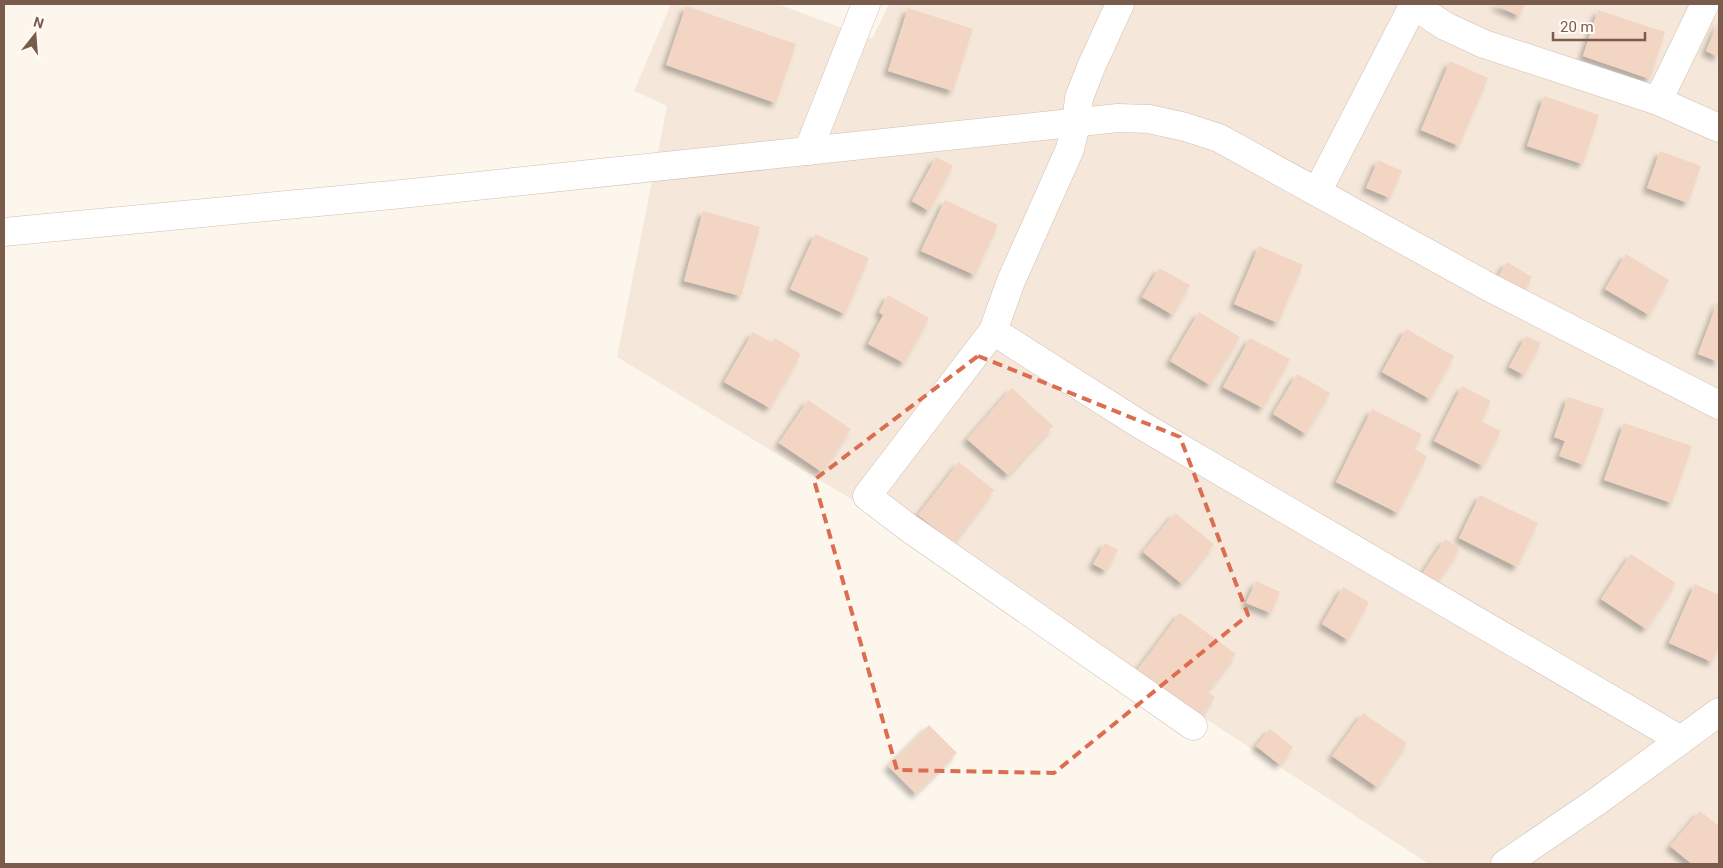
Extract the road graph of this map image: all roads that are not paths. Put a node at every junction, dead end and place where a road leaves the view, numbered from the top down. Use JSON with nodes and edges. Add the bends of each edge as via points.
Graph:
{"nodes":[{"id":1,"x":866,"y":4,"type":"edge"},
{"id":2,"x":1120,"y":4,"type":"edge"},
{"id":3,"x":1704,"y":4,"type":"edge"},
{"id":4,"x":1413,"y":5,"type":"edge"},
{"id":5,"x":1658,"y":101,"type":"junction"},
{"id":6,"x":1076,"y":124,"type":"junction"},
{"id":7,"x":1719,"y":128,"type":"edge"},
{"id":8,"x":808,"y":151,"type":"junction"},
{"id":9,"x":1317,"y":192,"type":"junction"},
{"id":10,"x":4,"y":232,"type":"edge"},
{"id":11,"x":993,"y":331,"type":"junction"},
{"id":12,"x":1719,"y":405,"type":"edge"},
{"id":13,"x":1714,"y":724,"type":"edge"},
{"id":14,"x":1193,"y":726,"type":"dead end"},
{"id":15,"x":1682,"y":740,"type":"junction"},
{"id":16,"x":1510,"y":863,"type":"edge"}],
"edges":[{"from":1,"to":8,"type":"street"},
{"from":2,"to":6,"type":"street","via":[[1079,98]]},
{"from":3,"to":5,"type":"street"},
{"from":4,"to":5,"type":"street","via":[[1445,26],[1484,44]]},
{"from":4,"to":9,"type":"street"},
{"from":5,"to":7,"type":"street"},
{"from":6,"to":8,"type":"street"},
{"from":6,"to":9,"type":"street","via":[[1126,118],[1185,127],[1219,138]]},
{"from":6,"to":11,"type":"street","via":[[1070,149],[1011,281]]},
{"from":8,"to":10,"type":"street"},
{"from":9,"to":12,"type":"street","via":[[1490,287]]},
{"from":11,"to":14,"type":"street","via":[[866,496]]},
{"from":11,"to":15,"type":"street","via":[[1141,424]]},
{"from":13,"to":15,"type":"street"},
{"from":15,"to":16,"type":"street"}]}
